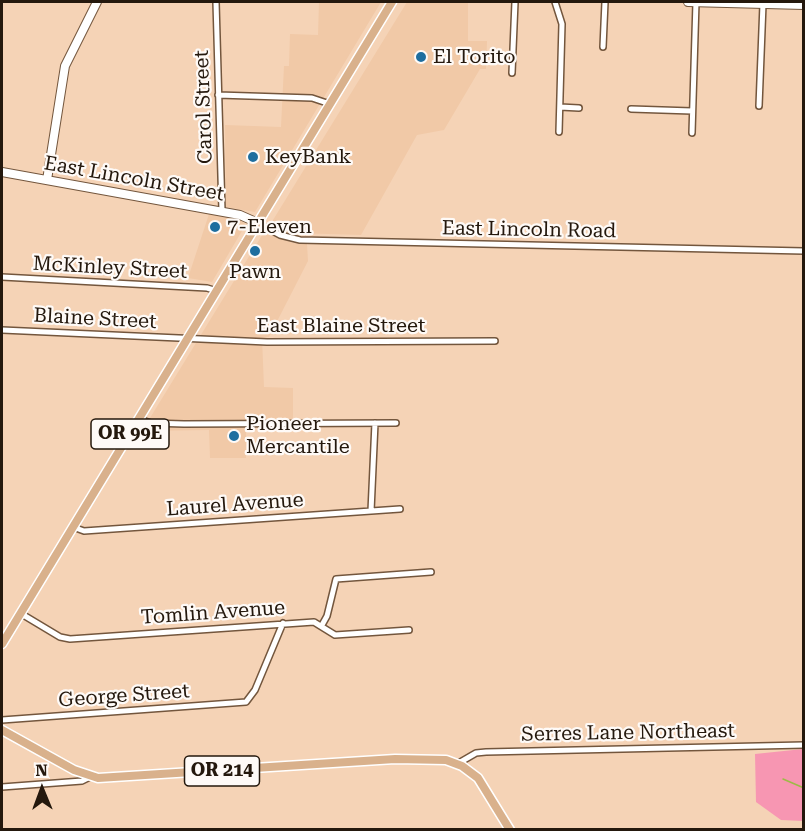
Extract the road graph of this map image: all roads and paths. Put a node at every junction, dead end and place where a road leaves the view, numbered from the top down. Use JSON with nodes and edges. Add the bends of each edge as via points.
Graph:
{"nodes":[{"id":1,"x":97,"y":2,"type":"edge"},
{"id":2,"x":216,"y":2,"type":"edge"},
{"id":3,"x":392,"y":2,"type":"edge"},
{"id":4,"x":515,"y":2,"type":"edge"},
{"id":5,"x":555,"y":2,"type":"edge"},
{"id":6,"x":605,"y":2,"type":"edge"},
{"id":7,"x":688,"y":2,"type":"edge"},
{"id":8,"x":696,"y":2,"type":"edge"},
{"id":9,"x":762,"y":4,"type":"junction"},
{"id":10,"x":804,"y":5,"type":"edge"},
{"id":11,"x":603,"y":47,"type":"dead end"},
{"id":12,"x":512,"y":73,"type":"dead end"},
{"id":13,"x":218,"y":94,"type":"junction"},
{"id":14,"x":330,"y":104,"type":"junction"},
{"id":15,"x":759,"y":106,"type":"dead end"},
{"id":16,"x":560,"y":107,"type":"junction"},
{"id":17,"x":579,"y":108,"type":"dead end"},
{"id":18,"x":631,"y":110,"type":"dead end"},
{"id":19,"x":692,"y":111,"type":"junction"},
{"id":20,"x":559,"y":132,"type":"dead end"},
{"id":21,"x":692,"y":134,"type":"dead end"},
{"id":22,"x":2,"y":172,"type":"edge"},
{"id":23,"x":47,"y":180,"type":"junction"},
{"id":24,"x":222,"y":212,"type":"junction"},
{"id":25,"x":258,"y":223,"type":"junction"},
{"id":26,"x":804,"y":251,"type":"edge"},
{"id":27,"x":2,"y":277,"type":"edge"},
{"id":28,"x":217,"y":291,"type":"junction"},
{"id":29,"x":2,"y":330,"type":"edge"},
{"id":30,"x":188,"y":339,"type":"junction"},
{"id":31,"x":495,"y":341,"type":"dead end"},
{"id":32,"x":139,"y":419,"type":"junction"},
{"id":33,"x":375,"y":423,"type":"junction"},
{"id":34,"x":396,"y":423,"type":"dead end"},
{"id":35,"x":400,"y":509,"type":"dead end"},
{"id":36,"x":371,"y":511,"type":"junction"},
{"id":37,"x":73,"y":528,"type":"junction"},
{"id":38,"x":431,"y":572,"type":"dead end"},
{"id":39,"x":20,"y":614,"type":"junction"},
{"id":40,"x":283,"y":623,"type":"junction"},
{"id":41,"x":322,"y":625,"type":"junction"},
{"id":42,"x":409,"y":630,"type":"dead end"},
{"id":43,"x":2,"y":644,"type":"edge"},
{"id":44,"x":2,"y":720,"type":"edge"},
{"id":45,"x":2,"y":730,"type":"edge"},
{"id":46,"x":804,"y":744,"type":"edge"},
{"id":47,"x":457,"y":764,"type":"junction"},
{"id":48,"x":90,"y":777,"type":"junction"},
{"id":49,"x":2,"y":787,"type":"edge"},
{"id":50,"x":510,"y":830,"type":"edge"}],
"edges":[{"from":1,"to":23,"type":"street","via":[[65,66]]},
{"from":2,"to":13,"type":"street","name":"Carol Street"},
{"from":3,"to":14,"type":"main road","number":"OR 99E"},
{"from":4,"to":12,"type":"street"},
{"from":5,"to":16,"type":"street","via":[[562,24]]},
{"from":6,"to":11,"type":"street"},
{"from":7,"to":8,"type":"street"},
{"from":8,"to":9,"type":"street"},
{"from":8,"to":19,"type":"street"},
{"from":9,"to":10,"type":"street"},
{"from":9,"to":15,"type":"street"},
{"from":13,"to":14,"type":"street","via":[[320,99]]},
{"from":13,"to":24,"type":"street","name":"Carol Street"},
{"from":14,"to":25,"type":"main road","number":"OR 99E"},
{"from":16,"to":17,"type":"street"},
{"from":16,"to":20,"type":"street"},
{"from":18,"to":19,"type":"street"},
{"from":19,"to":21,"type":"street"},
{"from":22,"to":23,"type":"street","name":"East Lincoln Street"},
{"from":23,"to":24,"type":"street","name":"East Lincoln Street"},
{"from":24,"to":25,"type":"street","name":"East Lincoln Street"},
{"from":25,"to":26,"type":"street","name":"East Lincoln Road","via":[[292,239]]},
{"from":25,"to":28,"type":"main road","number":"OR 99E"},
{"from":27,"to":28,"type":"street","name":"McKinley Street"},
{"from":28,"to":30,"type":"main road","number":"OR 99E"},
{"from":29,"to":30,"type":"street","name":"Blaine Street"},
{"from":30,"to":31,"type":"street","name":"East Blaine Street"},
{"from":30,"to":32,"type":"main road","number":"OR 99E"},
{"from":32,"to":33,"type":"street","via":[[184,424]]},
{"from":32,"to":37,"type":"main road","number":"OR 99E"},
{"from":33,"to":34,"type":"street"},
{"from":33,"to":36,"type":"street"},
{"from":35,"to":36,"type":"street","name":"Laurel Avenue"},
{"from":36,"to":37,"type":"street","name":"Laurel Avenue","via":[[84,531]]},
{"from":37,"to":39,"type":"main road","number":"OR 99E"},
{"from":38,"to":41,"type":"street","via":[[334,580]]},
{"from":39,"to":40,"type":"street","name":"Tomlin Avenue","via":[[70,639]]},
{"from":39,"to":43,"type":"main road","number":"OR 99E"},
{"from":40,"to":41,"type":"street","name":"Tomlin Avenue"},
{"from":40,"to":44,"type":"street","name":"George Street","via":[[248,702]]},
{"from":41,"to":42,"type":"street","name":"Tomlin Avenue","via":[[335,635]]},
{"from":45,"to":48,"type":"main road","number":"OR 214"},
{"from":46,"to":47,"type":"street","name":"Serres Lane Northeast","via":[[486,752]]},
{"from":47,"to":48,"type":"main road","number":"OR 214","via":[[432,758]]},
{"from":47,"to":50,"type":"main road","number":"OR 214","via":[[482,782]]},
{"from":48,"to":49,"type":"street"}]}
